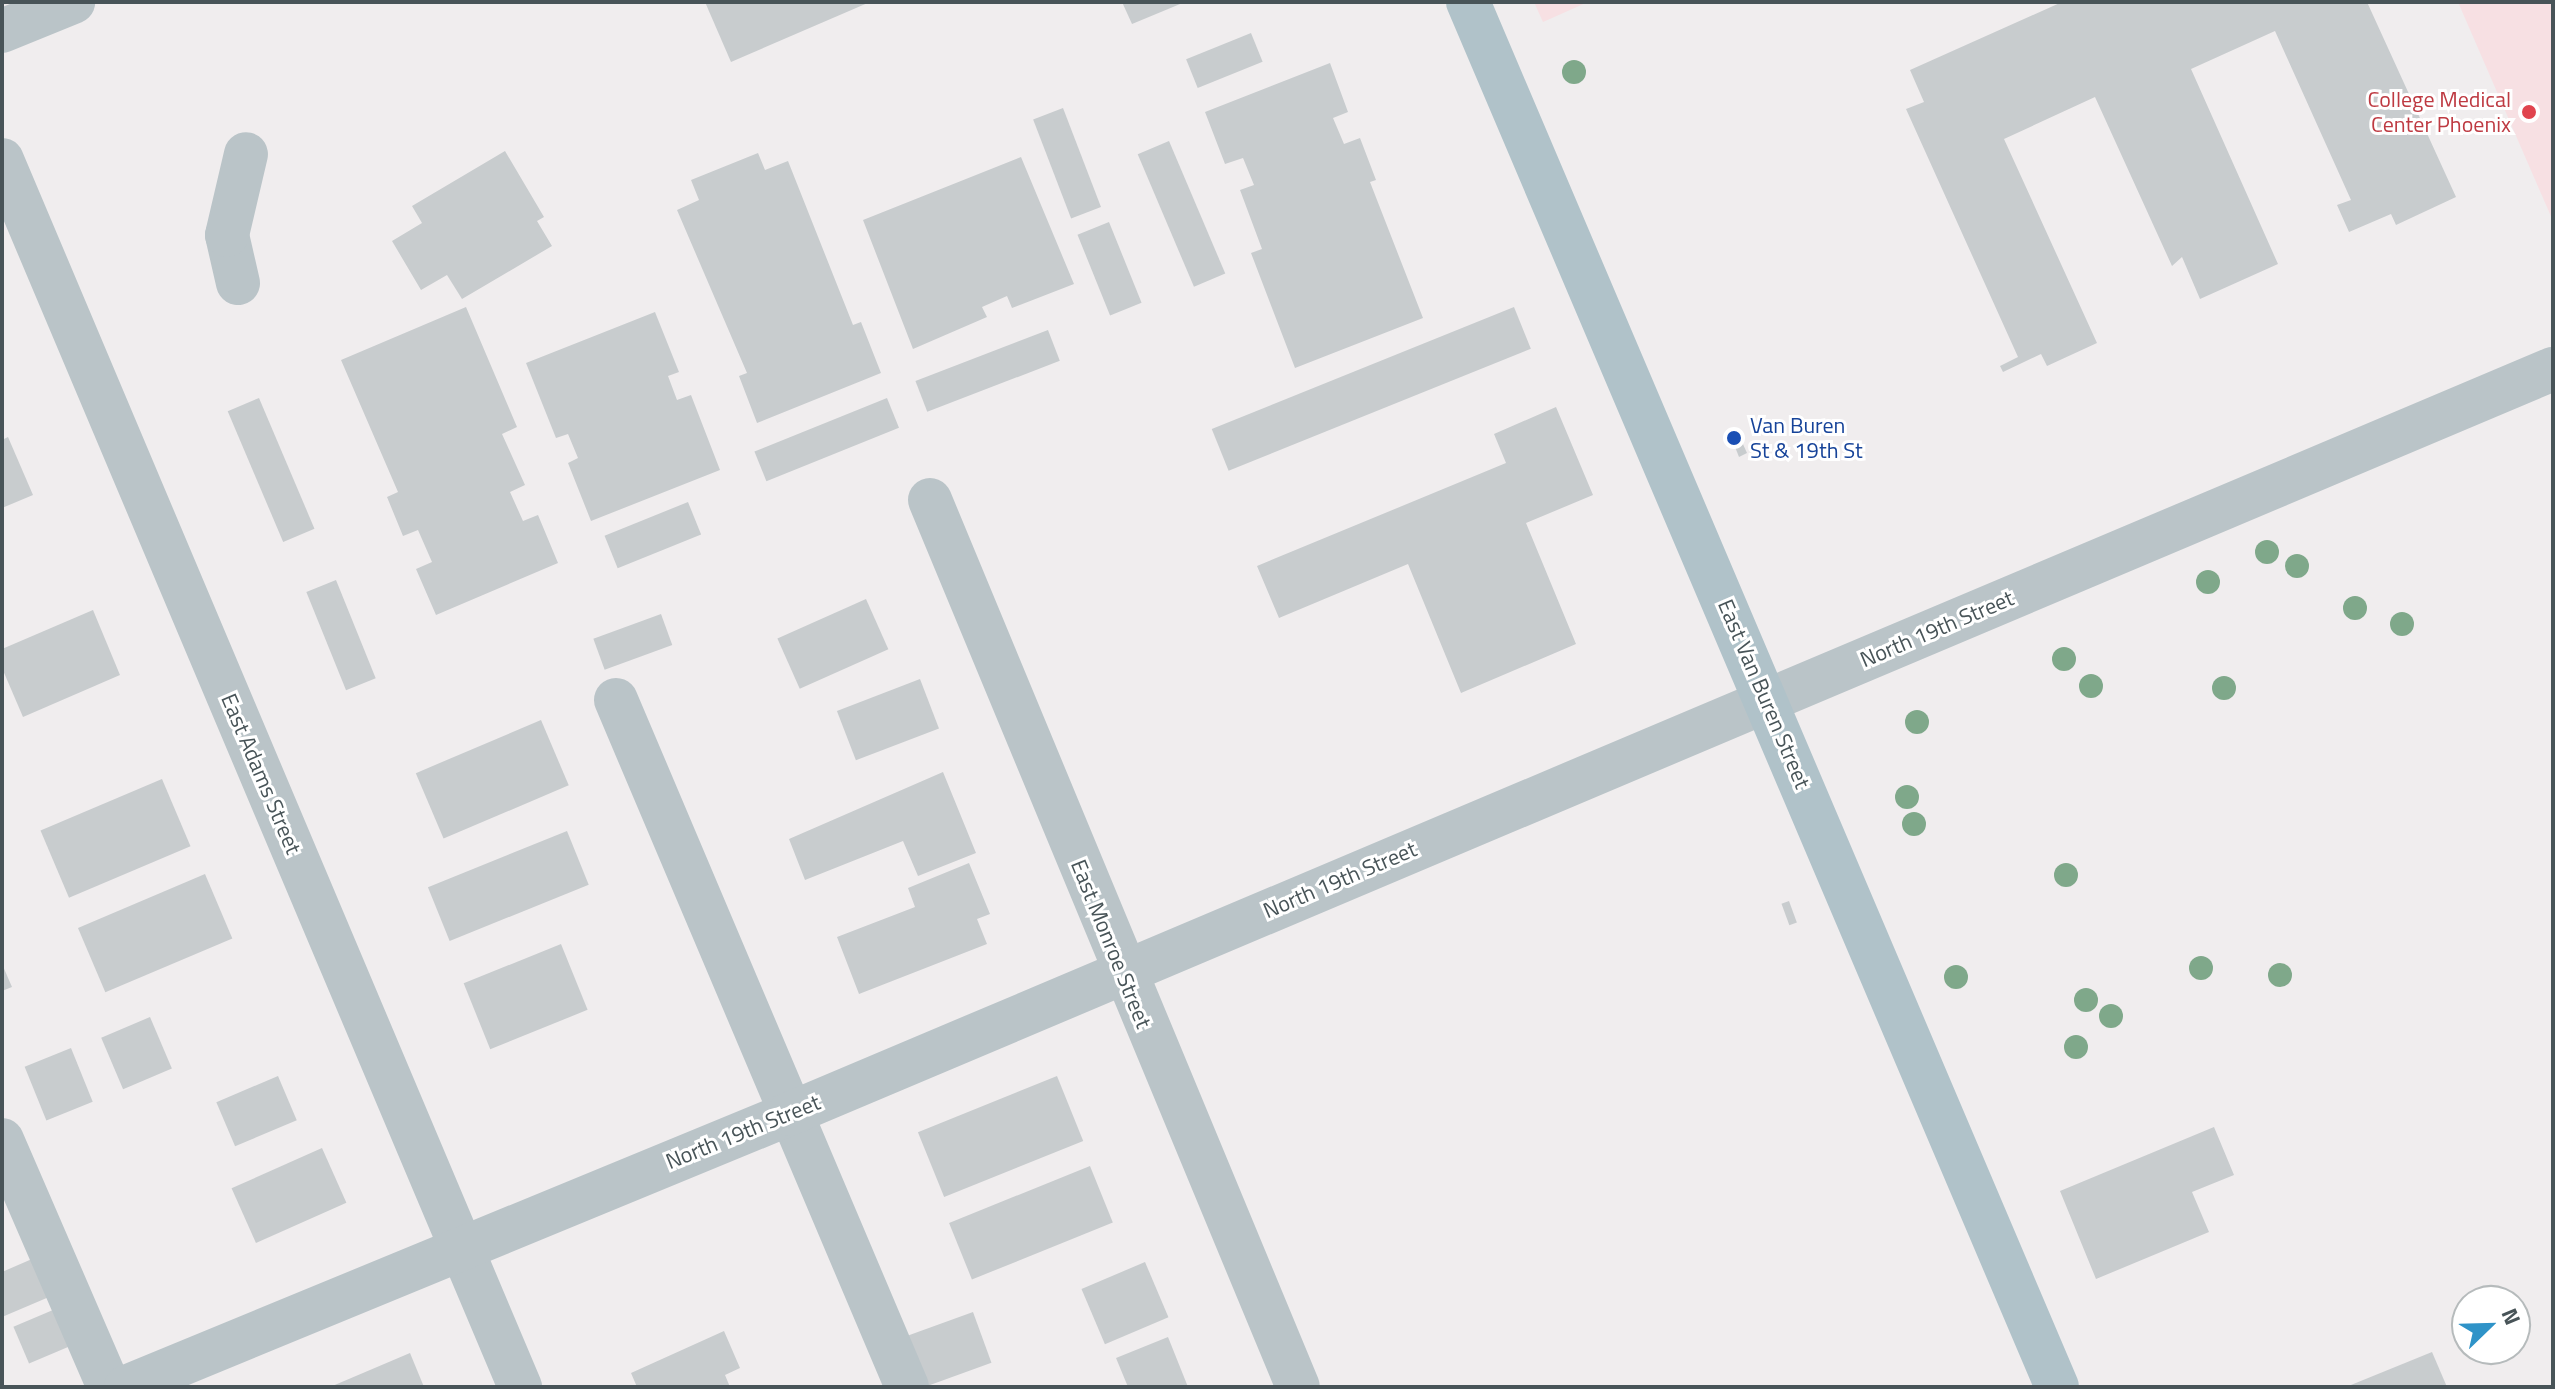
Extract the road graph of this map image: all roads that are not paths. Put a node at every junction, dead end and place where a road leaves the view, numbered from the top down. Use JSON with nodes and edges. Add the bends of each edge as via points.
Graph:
{"nodes":[{"id":1,"x":73,"y":2,"type":"edge"},
{"id":2,"x":1468,"y":2,"type":"edge"},
{"id":3,"x":2,"y":31,"type":"edge"},
{"id":4,"x":246,"y":154,"type":"dead end"},
{"id":5,"x":2,"y":160,"type":"edge"},
{"id":6,"x":238,"y":283,"type":"dead end"},
{"id":7,"x":2553,"y":369,"type":"edge"},
{"id":8,"x":930,"y":500,"type":"dead end"},
{"id":9,"x":616,"y":700,"type":"dead end"},
{"id":10,"x":1768,"y":701,"type":"junction"},
{"id":11,"x":1121,"y":971,"type":"junction"},
{"id":12,"x":789,"y":1114,"type":"junction"},
{"id":13,"x":2,"y":1140,"type":"edge"},
{"id":14,"x":460,"y":1246,"type":"junction"},
{"id":15,"x":109,"y":1387,"type":"edge"},
{"id":16,"x":126,"y":1387,"type":"edge"},
{"id":17,"x":520,"y":1387,"type":"edge"},
{"id":18,"x":907,"y":1387,"type":"edge"},
{"id":19,"x":1298,"y":1387,"type":"edge"},
{"id":20,"x":2057,"y":1387,"type":"edge"}],
"edges":[{"from":1,"to":3,"type":"street"},
{"from":2,"to":10,"type":"main road","name":"East Van Buren Street"},
{"from":4,"to":6,"type":"street","via":[[227,235]]},
{"from":5,"to":14,"type":"street","name":"East Adams Street"},
{"from":7,"to":10,"type":"street","name":"North 19th Street"},
{"from":8,"to":11,"type":"street","name":"East Monroe Street"},
{"from":9,"to":12,"type":"street"},
{"from":10,"to":11,"type":"street","name":"North 19th Street"},
{"from":10,"to":20,"type":"main road","name":"East Van Buren Street"},
{"from":11,"to":12,"type":"street","name":"North 19th Street"},
{"from":11,"to":19,"type":"street","name":"East Monroe Street"},
{"from":12,"to":14,"type":"street","name":"North 19th Street"},
{"from":12,"to":18,"type":"street"},
{"from":13,"to":15,"type":"street"},
{"from":14,"to":16,"type":"street","name":"North 19th Street"},
{"from":14,"to":17,"type":"street","name":"East Adams Street"}]}
